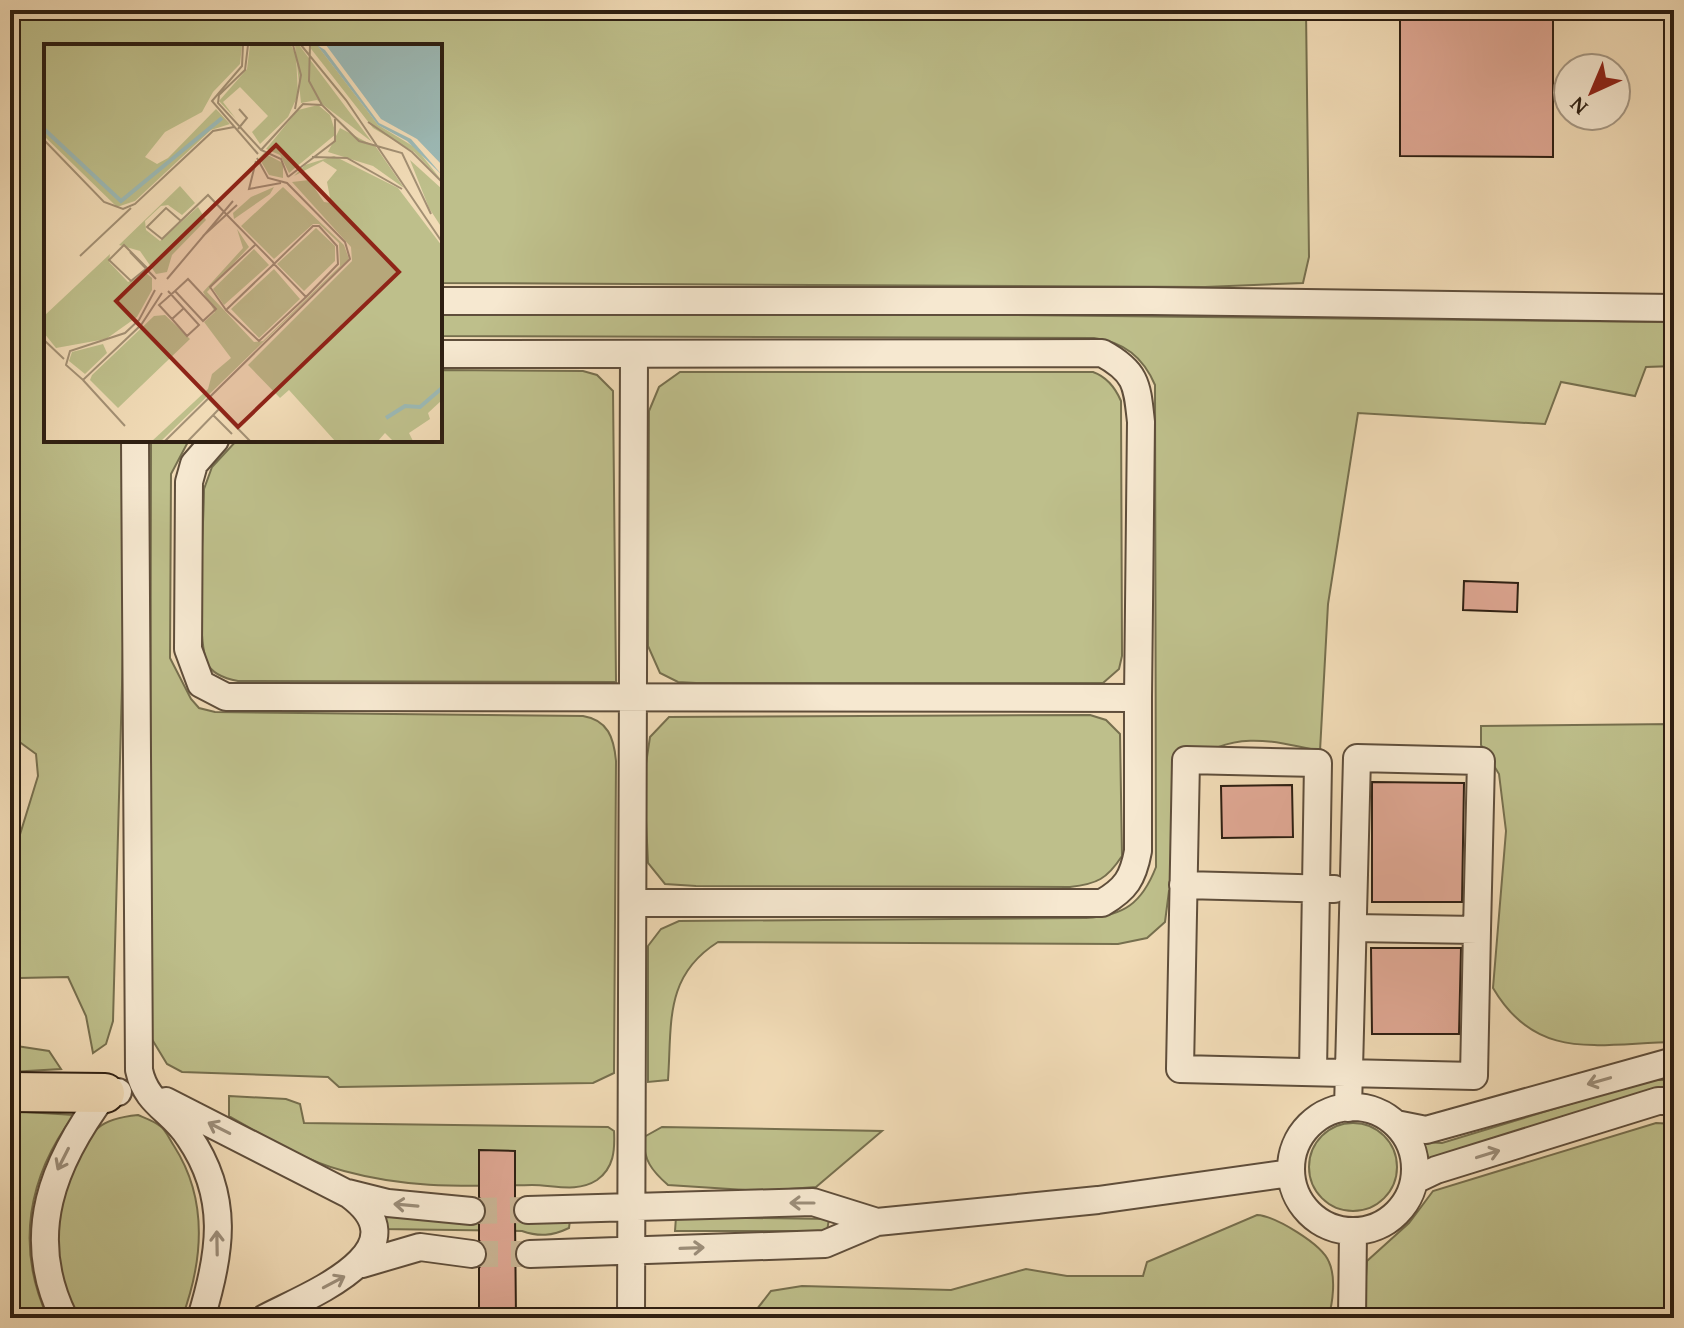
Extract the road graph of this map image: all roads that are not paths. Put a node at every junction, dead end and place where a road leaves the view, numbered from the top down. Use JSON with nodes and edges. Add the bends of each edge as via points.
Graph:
{"nodes":[{"id":1,"x":442,"y":301,"type":"edge"},
{"id":2,"x":1674,"y":308,"type":"edge"},
{"id":3,"x":442,"y":354,"type":"edge"},
{"id":4,"x":634,"y":354,"type":"junction"},
{"id":5,"x":135,"y":442,"type":"edge"},
{"id":6,"x":213,"y":442,"type":"edge"},
{"id":7,"x":633,"y":696,"type":"junction"},
{"id":8,"x":1138,"y":698,"type":"junction"},
{"id":9,"x":1183,"y":885,"type":"junction"},
{"id":10,"x":1316,"y":888,"type":"junction"},
{"id":11,"x":1353,"y":889,"type":"junction"},
{"id":12,"x":633,"y":903,"type":"junction"},
{"id":13,"x":1353,"y":928,"type":"junction"},
{"id":14,"x":1477,"y":930,"type":"junction"},
{"id":15,"x":1674,"y":1061,"type":"edge"},
{"id":16,"x":1313,"y":1072,"type":"junction"},
{"id":17,"x":1349,"y":1073,"type":"junction"},
{"id":18,"x":1474,"y":1076,"type":"junction"},
{"id":19,"x":143,"y":1089,"type":"junction"},
{"id":20,"x":10,"y":1092,"type":"edge"},
{"id":21,"x":105,"y":1093,"type":"junction"},
{"id":22,"x":1674,"y":1101,"type":"edge"},
{"id":23,"x":1348,"y":1108,"type":"junction"},
{"id":24,"x":1473,"y":1116,"type":"junction"},
{"id":25,"x":1396,"y":1124,"type":"junction"},
{"id":26,"x":1291,"y":1173,"type":"junction"},
{"id":27,"x":1415,"y":1180,"type":"junction"},
{"id":28,"x":342,"y":1191,"type":"junction"},
{"id":29,"x":632,"y":1209,"type":"junction"},
{"id":30,"x":528,"y":1210,"type":"tunnel mouth"},
{"id":31,"x":471,"y":1211,"type":"tunnel mouth"},
{"id":32,"x":877,"y":1222,"type":"junction"},
{"id":33,"x":1353,"y":1232,"type":"junction"},
{"id":34,"x":631,"y":1250,"type":"junction"},
{"id":35,"x":472,"y":1254,"type":"tunnel mouth"},
{"id":36,"x":530,"y":1254,"type":"tunnel mouth"},
{"id":37,"x":362,"y":1264,"type":"junction"},
{"id":38,"x":64,"y":1318,"type":"edge"},
{"id":39,"x":201,"y":1318,"type":"edge"},
{"id":40,"x":265,"y":1318,"type":"edge"},
{"id":41,"x":631,"y":1318,"type":"edge"},
{"id":42,"x":1352,"y":1318,"type":"edge"}],
"edges":[{"from":1,"to":2,"type":"street","via":[[1152,301]]},
{"from":3,"to":4,"type":"street"},
{"from":4,"to":7,"type":"street"},
{"from":4,"to":8,"type":"street","via":[[1054,351],[1102,353],[1117,361],[1137,388],[1141,422]]},
{"from":5,"to":19,"type":"street"},
{"from":6,"to":7,"type":"street","via":[[194,464],[189,482],[188,649],[192,668],[209,690],[226,697],[259,698]]},
{"from":7,"to":8,"type":"street"},
{"from":7,"to":12,"type":"street"},
{"from":8,"to":12,"type":"street","via":[[1138,851],[1128,884],[1102,903]]},
{"from":9,"to":10,"type":"street"},
{"from":9,"to":10,"type":"street","via":[[1186,760],[1318,763]]},
{"from":9,"to":16,"type":"street","via":[[1180,1069]]},
{"from":10,"to":11,"type":"street"},
{"from":10,"to":16,"type":"street"},
{"from":11,"to":13,"type":"street"},
{"from":11,"to":14,"type":"street","via":[[1357,758],[1481,761]]},
{"from":12,"to":29,"type":"street"},
{"from":13,"to":14,"type":"street"},
{"from":13,"to":17,"type":"street"},
{"from":14,"to":18,"type":"street"},
{"from":15,"to":24,"type":"street","one_way":true},
{"from":16,"to":17,"type":"street"},
{"from":17,"to":18,"type":"street"},
{"from":17,"to":23,"type":"street"},
{"from":18,"to":24,"type":"street"},
{"from":19,"to":21,"type":"street"},
{"from":28,"to":19,"type":"street","one_way":true},
{"from":39,"to":19,"type":"street","one_way":true,"via":[[218,1263],[216,1192],[189,1136]]},
{"from":20,"to":21,"type":"highway"},
{"from":21,"to":38,"type":"street","one_way":true,"via":[[80,1126],[53,1179],[45,1232],[52,1293]]},
{"from":27,"to":22,"type":"street","one_way":true,"via":[[1658,1101]]},
{"from":23,"to":25,"type":"street","via":[[1378,1112]]},
{"from":23,"to":26,"type":"street","via":[[1318,1118],[1302,1133]]},
{"from":24,"to":25,"type":"street","via":[[1426,1130]]},
{"from":25,"to":27,"type":"street","via":[[1409,1140]]},
{"from":26,"to":32,"type":"street","via":[[1098,1200]]},
{"from":26,"to":33,"type":"street","via":[[1305,1209],[1335,1229]]},
{"from":27,"to":33,"type":"street","via":[[1393,1217],[1370,1230]]},
{"from":31,"to":28,"type":"street","one_way":true,"via":[[388,1203]]},
{"from":28,"to":37,"type":"street","via":[[359,1202],[371,1221],[370,1249]]},
{"from":29,"to":30,"type":"street"},
{"from":32,"to":29,"type":"street","one_way":true,"via":[[813,1202]]},
{"from":29,"to":34,"type":"street"},
{"from":34,"to":32,"type":"street","one_way":true,"via":[[825,1244]]},
{"from":33,"to":42,"type":"street"},
{"from":34,"to":36,"type":"street"},
{"from":34,"to":41,"type":"street"},
{"from":35,"to":37,"type":"street","via":[[420,1247]]},
{"from":40,"to":37,"type":"street","one_way":true}]}
